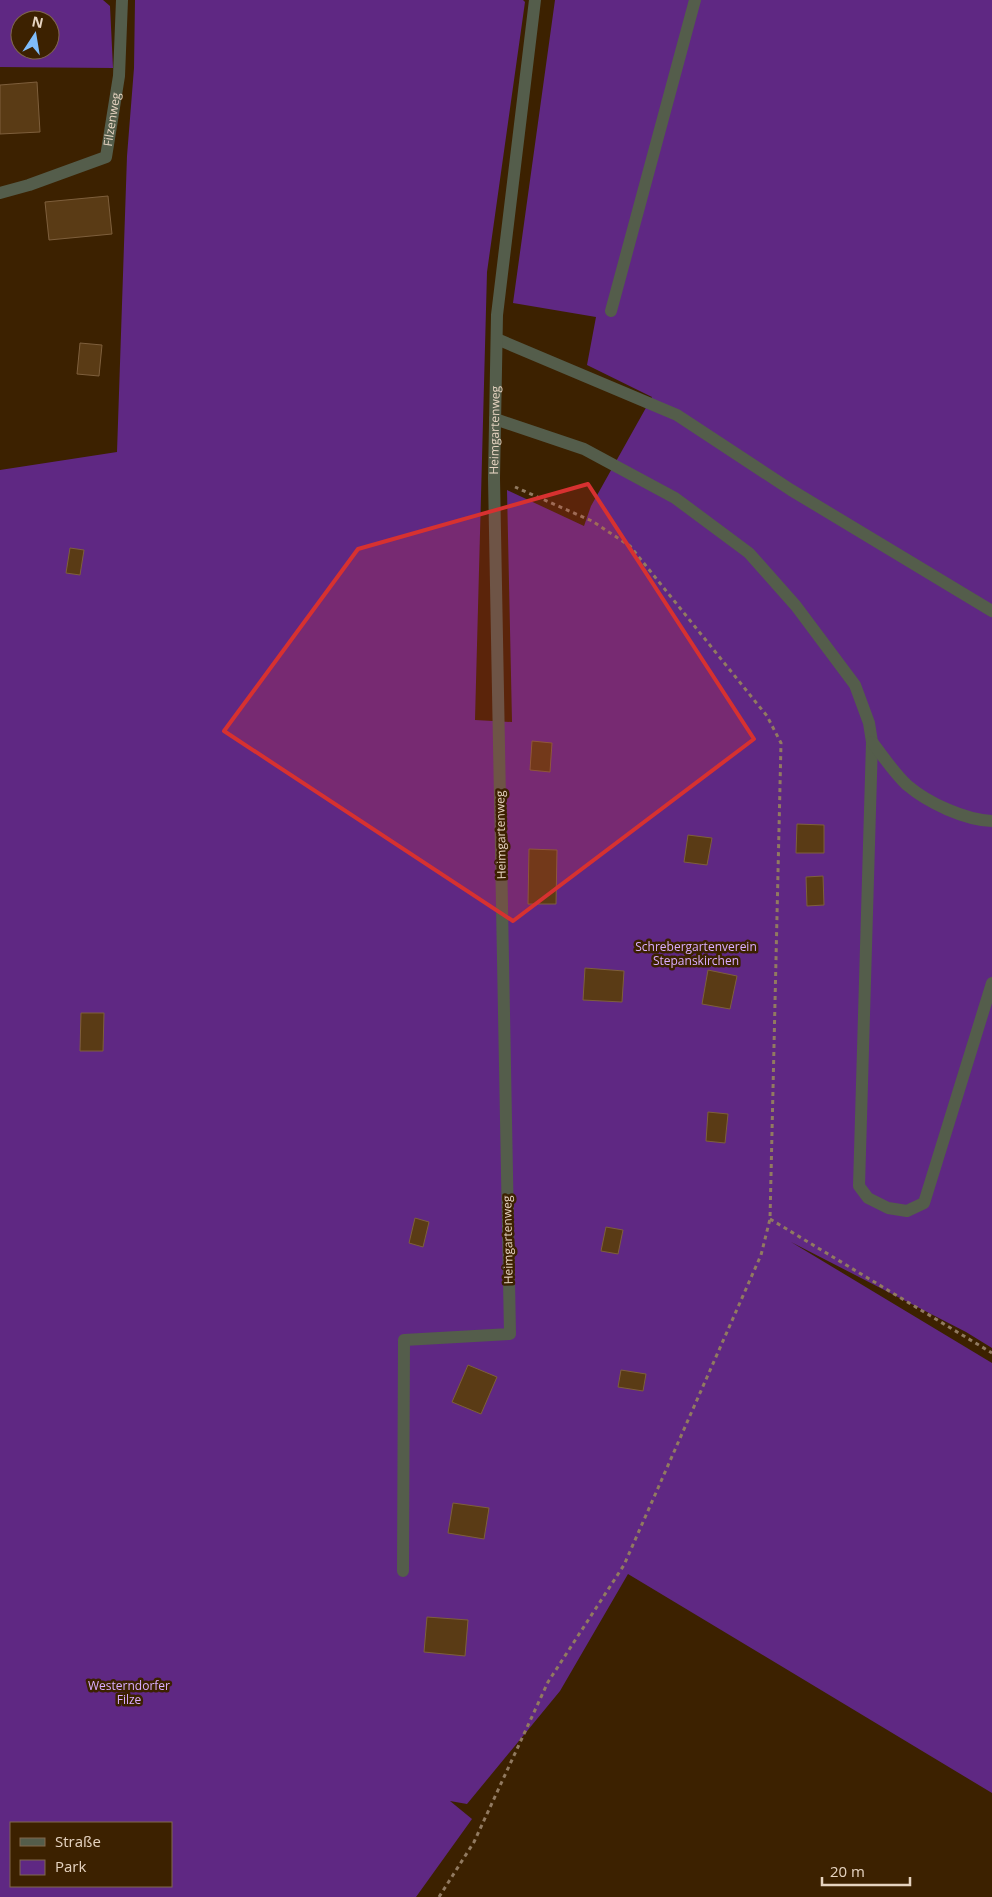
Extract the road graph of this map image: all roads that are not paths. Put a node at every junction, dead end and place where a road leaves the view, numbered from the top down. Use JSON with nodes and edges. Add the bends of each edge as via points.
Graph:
{"nodes":[{"id":1,"x":122,"y":0,"type":"edge"},
{"id":2,"x":535,"y":0,"type":"edge"},
{"id":3,"x":695,"y":0,"type":"edge"},
{"id":4,"x":0,"y":193,"type":"edge"},
{"id":5,"x":611,"y":310,"type":"dead end"},
{"id":6,"x":497,"y":339,"type":"junction"},
{"id":7,"x":495,"y":420,"type":"junction"},
{"id":8,"x":992,"y":611,"type":"edge"},
{"id":9,"x":872,"y":742,"type":"junction"},
{"id":10,"x":992,"y":821,"type":"edge"},
{"id":11,"x":992,"y":983,"type":"edge"},
{"id":12,"x":403,"y":1571,"type":"dead end"}],
"edges":[{"from":1,"to":4,"type":"street","name":"Filzenweg","via":[[119,76],[106,157]]},
{"from":2,"to":6,"type":"street","name":"Heimgartenweg","via":[[497,315]]},
{"from":3,"to":5,"type":"street"},
{"from":6,"to":7,"type":"street","name":"Heimgartenweg"},
{"from":6,"to":8,"type":"street","via":[[677,415],[791,490]]},
{"from":7,"to":9,"type":"street","via":[[584,449],[675,498],[749,553],[796,606],[855,685],[869,723]]},
{"from":7,"to":12,"type":"street","name":"Heimgartenweg","via":[[510,1334],[404,1340]]},
{"from":9,"to":10,"type":"street","via":[[907,785],[942,807],[978,820]]},
{"from":9,"to":11,"type":"street","via":[[859,1186],[868,1198],[888,1208],[907,1211],[924,1203]]}]}
